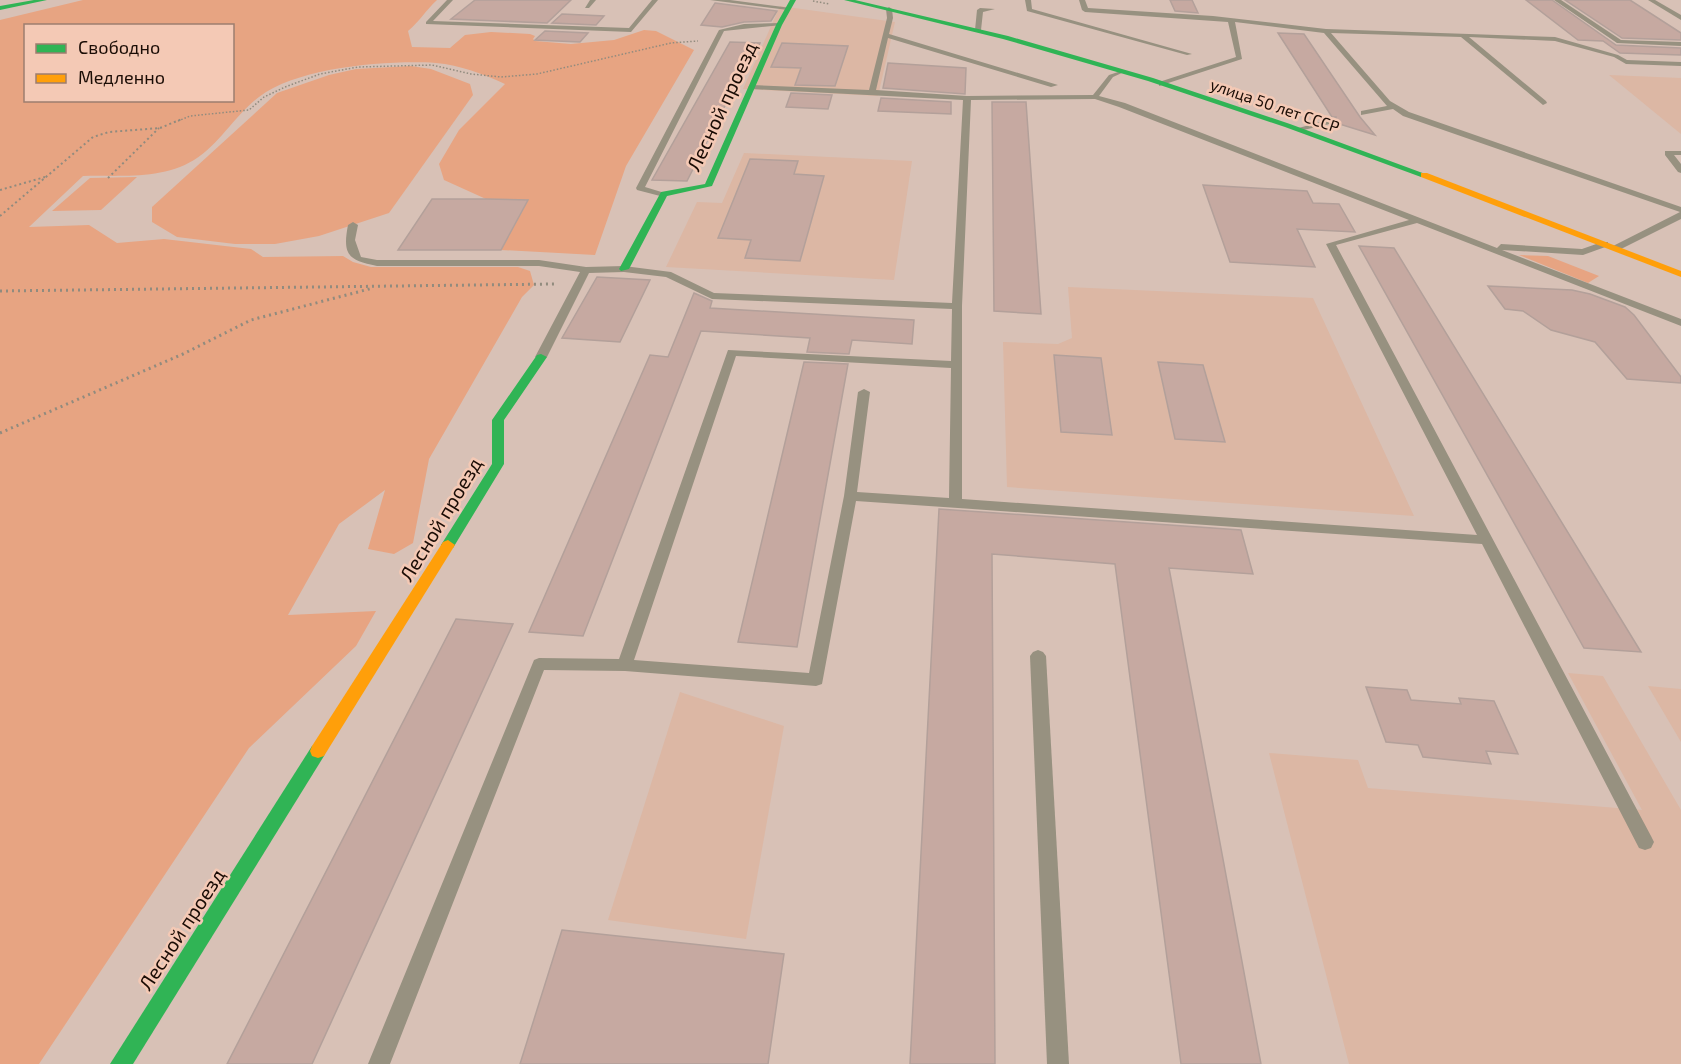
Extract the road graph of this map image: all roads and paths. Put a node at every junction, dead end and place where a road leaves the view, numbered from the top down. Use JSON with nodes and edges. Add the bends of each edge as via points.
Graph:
{"nodes":[{"id":1,"x":18,"y":0,"type":"edge"},
{"id":2,"x":44,"y":0,"type":"edge"},
{"id":3,"x":450,"y":0,"type":"edge"},
{"id":4,"x":593,"y":0,"type":"edge"},
{"id":5,"x":655,"y":0,"type":"edge"},
{"id":6,"x":713,"y":0,"type":"edge"},
{"id":7,"x":847,"y":0,"type":"edge"},
{"id":8,"x":1082,"y":0,"type":"edge"},
{"id":9,"x":1557,"y":0,"type":"edge"},
{"id":10,"x":1651,"y":0,"type":"edge"},
{"id":11,"x":790,"y":4,"type":"edge"},
{"id":12,"x":1026,"y":4,"type":"edge"},
{"id":13,"x":0,"y":6,"type":"edge"},
{"id":14,"x":587,"y":7,"type":"dead end"},
{"id":15,"x":1167,"y":8,"type":"dead end"},
{"id":16,"x":889,"y":9,"type":"junction"},
{"id":17,"x":992,"y":9,"type":"dead end"},
{"id":18,"x":1171,"y":15,"type":"junction"},
{"id":19,"x":1681,"y":18,"type":"edge"},
{"id":20,"x":1231,"y":20,"type":"junction"},
{"id":21,"x":779,"y":26,"type":"junction"},
{"id":22,"x":978,"y":30,"type":"junction"},
{"id":23,"x":1326,"y":31,"type":"junction"},
{"id":24,"x":886,"y":35,"type":"junction"},
{"id":25,"x":1463,"y":35,"type":"junction"},
{"id":26,"x":717,"y":40,"type":"junction"},
{"id":27,"x":1619,"y":42,"type":"junction"},
{"id":28,"x":1610,"y":43,"type":"dead end"},
{"id":29,"x":1601,"y":44,"type":"dead end"},
{"id":30,"x":1681,"y":44,"type":"edge"},
{"id":31,"x":1582,"y":46,"type":"junction"},
{"id":32,"x":1189,"y":54,"type":"dead end"},
{"id":33,"x":1681,"y":64,"type":"edge"},
{"id":34,"x":1122,"y":71,"type":"junction"},
{"id":35,"x":1162,"y":84,"type":"junction"},
{"id":36,"x":1054,"y":85,"type":"dead end"},
{"id":37,"x":752,"y":87,"type":"junction"},
{"id":38,"x":872,"y":92,"type":"junction"},
{"id":39,"x":1095,"y":97,"type":"junction"},
{"id":40,"x":967,"y":98,"type":"junction"},
{"id":41,"x":1543,"y":103,"type":"dead end"},
{"id":42,"x":1393,"y":107,"type":"junction"},
{"id":43,"x":1364,"y":113,"type":"dead end"},
{"id":44,"x":1331,"y":121,"type":"dead end"},
{"id":45,"x":160,"y":128,"type":"junction"},
{"id":46,"x":1299,"y":129,"type":"junction"},
{"id":47,"x":1681,"y":153,"type":"edge"},
{"id":48,"x":1681,"y":170,"type":"edge"},
{"id":49,"x":47,"y":176,"type":"junction"},
{"id":50,"x":108,"y":178,"type":"dead end"},
{"id":51,"x":0,"y":190,"type":"edge"},
{"id":52,"x":664,"y":194,"type":"junction"},
{"id":53,"x":1681,"y":210,"type":"edge"},
{"id":54,"x":1681,"y":215,"type":"edge"},
{"id":55,"x":0,"y":216,"type":"edge"},
{"id":56,"x":1419,"y":220,"type":"junction"},
{"id":57,"x":353,"y":225,"type":"dead end"},
{"id":58,"x":1486,"y":246,"type":"junction"},
{"id":59,"x":1610,"y":246,"type":"junction"},
{"id":60,"x":624,"y":269,"type":"junction"},
{"id":61,"x":586,"y":270,"type":"junction"},
{"id":62,"x":1681,"y":274,"type":"edge"},
{"id":63,"x":579,"y":284,"type":"junction"},
{"id":64,"x":380,"y":287,"type":"junction"},
{"id":65,"x":0,"y":291,"type":"edge"},
{"id":66,"x":957,"y":306,"type":"junction"},
{"id":67,"x":1681,"y":323,"type":"edge"},
{"id":68,"x":541,"y":357,"type":"joint"},
{"id":69,"x":956,"y":365,"type":"junction"},
{"id":70,"x":864,"y":392,"type":"dead end"},
{"id":71,"x":0,"y":433,"type":"edge"},
{"id":72,"x":850,"y":496,"type":"junction"},
{"id":73,"x":955,"y":504,"type":"junction"},
{"id":74,"x":1486,"y":540,"type":"junction"},
{"id":75,"x":1038,"y":656,"type":"dead end"},
{"id":76,"x":625,"y":665,"type":"junction"},
{"id":77,"x":1645,"y":842,"type":"dead end"},
{"id":78,"x":121,"y":1064,"type":"edge"},
{"id":79,"x":379,"y":1064,"type":"edge"},
{"id":80,"x":1058,"y":1064,"type":"edge"}],
"edges":[{"from":1,"to":13,"type":"street"},
{"from":2,"to":13,"type":"street"},
{"from":3,"to":5,"type":"lane","via":[[428,23],[631,30]]},
{"from":4,"to":14,"type":"lane"},
{"from":6,"to":11,"type":"lane"},
{"from":7,"to":16,"type":"street","name":"улица 50 лет СССР"},
{"from":8,"to":18,"type":"lane","via":[[1085,10]]},
{"from":9,"to":27,"type":"lane"},
{"from":10,"to":19,"type":"lane"},
{"from":11,"to":21,"type":"street","name":"Лесной проезд"},
{"from":12,"to":32,"type":"lane","via":[[1029,10]]},
{"from":15,"to":18,"type":"lane"},
{"from":16,"to":22,"type":"street","name":"улица 50 лет СССР"},
{"from":16,"to":24,"type":"lane"},
{"from":17,"to":22,"type":"lane","via":[[980,10]]},
{"from":18,"to":20,"type":"lane"},
{"from":20,"to":23,"type":"lane"},
{"from":20,"to":35,"type":"lane","via":[[1240,58]]},
{"from":21,"to":26,"type":"lane","via":[[722,30]]},
{"from":21,"to":37,"type":"street","name":"Лесной проезд"},
{"from":22,"to":34,"type":"street","name":"улица 50 лет СССР"},
{"from":23,"to":25,"type":"lane"},
{"from":23,"to":42,"type":"lane"},
{"from":24,"to":36,"type":"lane"},
{"from":24,"to":38,"type":"lane"},
{"from":25,"to":31,"type":"lane","via":[[1555,39]]},
{"from":25,"to":41,"type":"lane"},
{"from":26,"to":45,"type":"path","via":[[671,43],[501,77],[432,65],[358,67],[320,74],[285,87],[249,110],[190,116]]},
{"from":26,"to":52,"type":"lane","via":[[640,188]]},
{"from":27,"to":28,"type":"lane"},
{"from":27,"to":30,"type":"lane"},
{"from":29,"to":31,"type":"lane"},
{"from":31,"to":33,"type":"lane","via":[[1626,62]]},
{"from":34,"to":35,"type":"street","name":"улица 50 лет СССР"},
{"from":34,"to":39,"type":"lane","via":[[1111,76]]},
{"from":35,"to":46,"type":"street","name":"улица 50 лет СССР"},
{"from":37,"to":38,"type":"lane"},
{"from":37,"to":52,"type":"street","name":"Лесной проезд","via":[[708,186]]},
{"from":38,"to":40,"type":"lane"},
{"from":39,"to":40,"type":"lane"},
{"from":39,"to":56,"type":"lane"},
{"from":40,"to":66,"type":"lane"},
{"from":42,"to":43,"type":"lane"},
{"from":42,"to":53,"type":"lane"},
{"from":44,"to":46,"type":"lane"},
{"from":45,"to":49,"type":"path","via":[[93,137]]},
{"from":45,"to":50,"type":"path"},
{"from":46,"to":59,"type":"street","name":"улица 50 лет СССР"},
{"from":47,"to":48,"type":"lane","via":[[1668,153]]},
{"from":49,"to":51,"type":"path"},
{"from":49,"to":55,"type":"path"},
{"from":52,"to":60,"type":"street"},
{"from":54,"to":59,"type":"lane"},
{"from":56,"to":58,"type":"lane"},
{"from":56,"to":74,"type":"lane","via":[[1331,244]]},
{"from":57,"to":61,"type":"lane","via":[[350,240],[357,259],[377,263],[539,263]]},
{"from":58,"to":59,"type":"lane","via":[[1584,252]]},
{"from":58,"to":67,"type":"lane"},
{"from":59,"to":62,"type":"street","name":"улица 50 лет СССР"},
{"from":60,"to":61,"type":"lane"},
{"from":60,"to":66,"type":"lane","via":[[668,274],[712,296]]},
{"from":61,"to":63,"type":"lane","name":"Лесной проезд"},
{"from":63,"to":64,"type":"path"},
{"from":63,"to":68,"type":"lane","name":"Лесной проезд"},
{"from":64,"to":65,"type":"path"},
{"from":64,"to":71,"type":"path","via":[[251,320],[183,354]]},
{"from":66,"to":69,"type":"lane"},
{"from":68,"to":78,"type":"street","name":"Лесной проезд","via":[[498,420],[498,464]]},
{"from":69,"to":73,"type":"lane"},
{"from":69,"to":76,"type":"lane","via":[[732,352]]},
{"from":70,"to":72,"type":"lane"},
{"from":72,"to":73,"type":"lane"},
{"from":72,"to":76,"type":"lane","via":[[816,680]]},
{"from":73,"to":74,"type":"lane"},
{"from":74,"to":77,"type":"lane"},
{"from":75,"to":80,"type":"lane"},
{"from":76,"to":79,"type":"lane","via":[[539,664]]}]}
